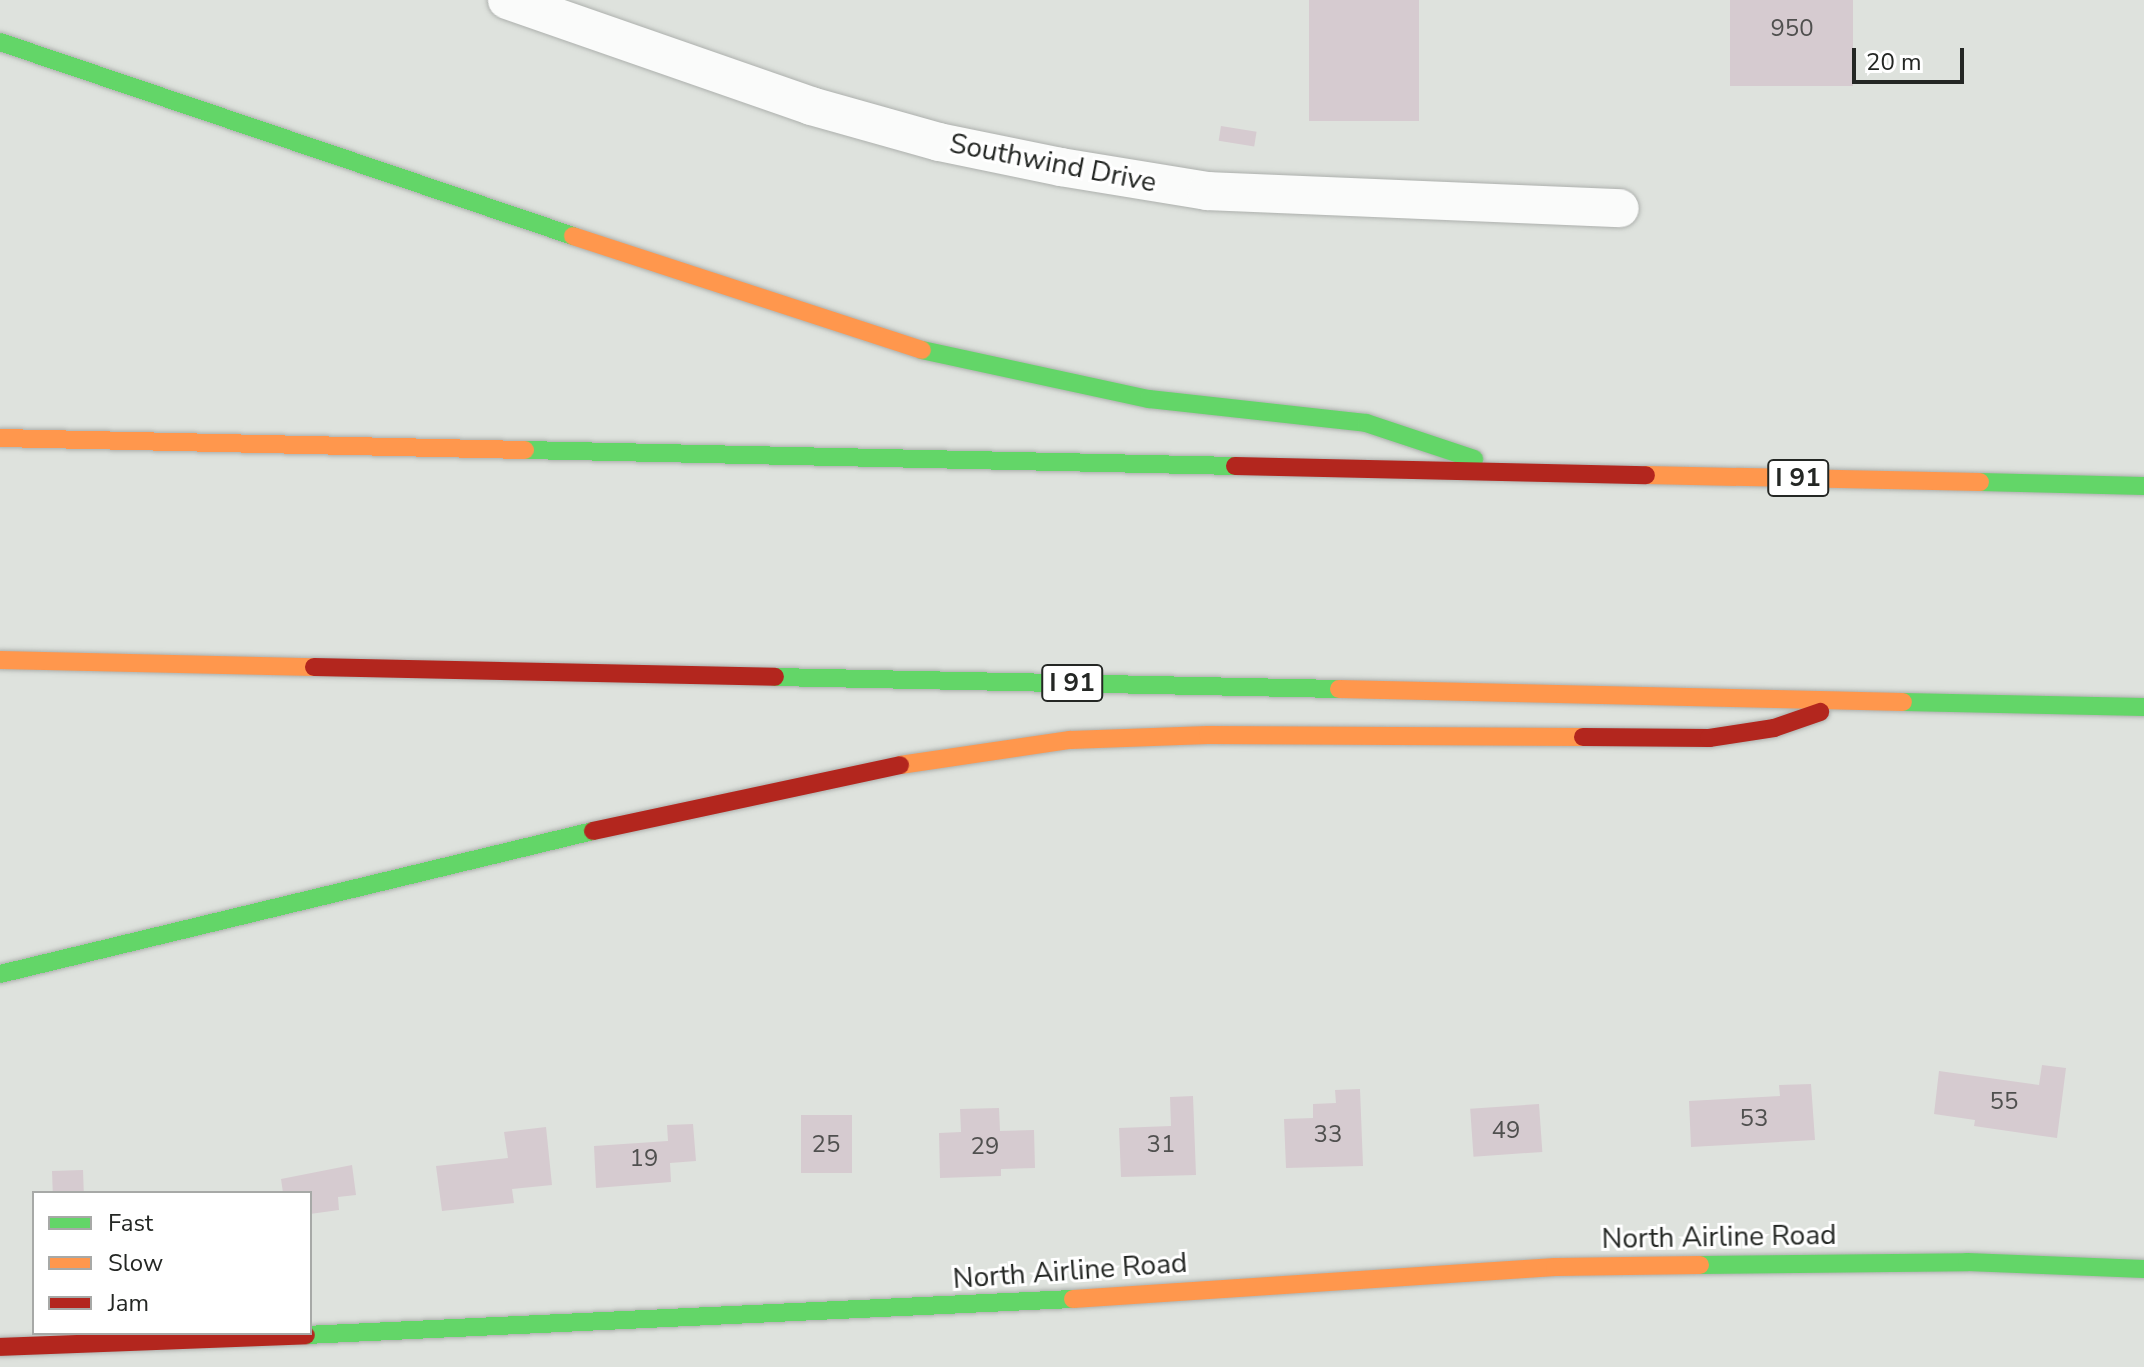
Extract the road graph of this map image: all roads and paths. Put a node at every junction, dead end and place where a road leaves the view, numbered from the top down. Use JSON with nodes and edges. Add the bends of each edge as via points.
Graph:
{"nodes":[{"id":1,"x":507,"y":0,"type":"edge"},
{"id":2,"x":0,"y":42,"type":"edge"},
{"id":3,"x":1620,"y":208,"type":"dead end"},
{"id":4,"x":0,"y":438,"type":"edge"},
{"id":5,"x":1510,"y":472,"type":"junction"},
{"id":6,"x":2144,"y":486,"type":"edge"},
{"id":7,"x":0,"y":660,"type":"edge"},
{"id":8,"x":1851,"y":701,"type":"junction"},
{"id":9,"x":2144,"y":707,"type":"edge"},
{"id":10,"x":0,"y":974,"type":"edge"},
{"id":11,"x":2144,"y":1269,"type":"edge"},
{"id":12,"x":312,"y":1334,"type":"edge"},
{"id":13,"x":298,"y":1335,"type":"edge"},
{"id":14,"x":0,"y":1347,"type":"edge"}],
"edges":[{"from":1,"to":3,"type":"street","name":"Southwind Drive","via":[[811,106],[939,142],[1061,167],[1207,191]]},
{"from":2,"to":5,"type":"main road","via":[[885,342],[1149,399],[1366,423]]},
{"from":4,"to":5,"type":"main road","number":"I 91"},
{"from":5,"to":6,"type":"main road","number":"I 91"},
{"from":7,"to":8,"type":"main road","number":"I 91"},
{"from":8,"to":9,"type":"main road","number":"I 91"},
{"from":8,"to":10,"type":"main road","via":[[1774,728],[1709,738],[1208,735],[1070,740],[967,752],[745,795]]},
{"from":11,"to":12,"type":"main road","name":"North Airline Road","via":[[1967,1262],[1555,1267],[893,1311]]},
{"from":13,"to":14,"type":"main road","name":"North Airline Road"}]}
